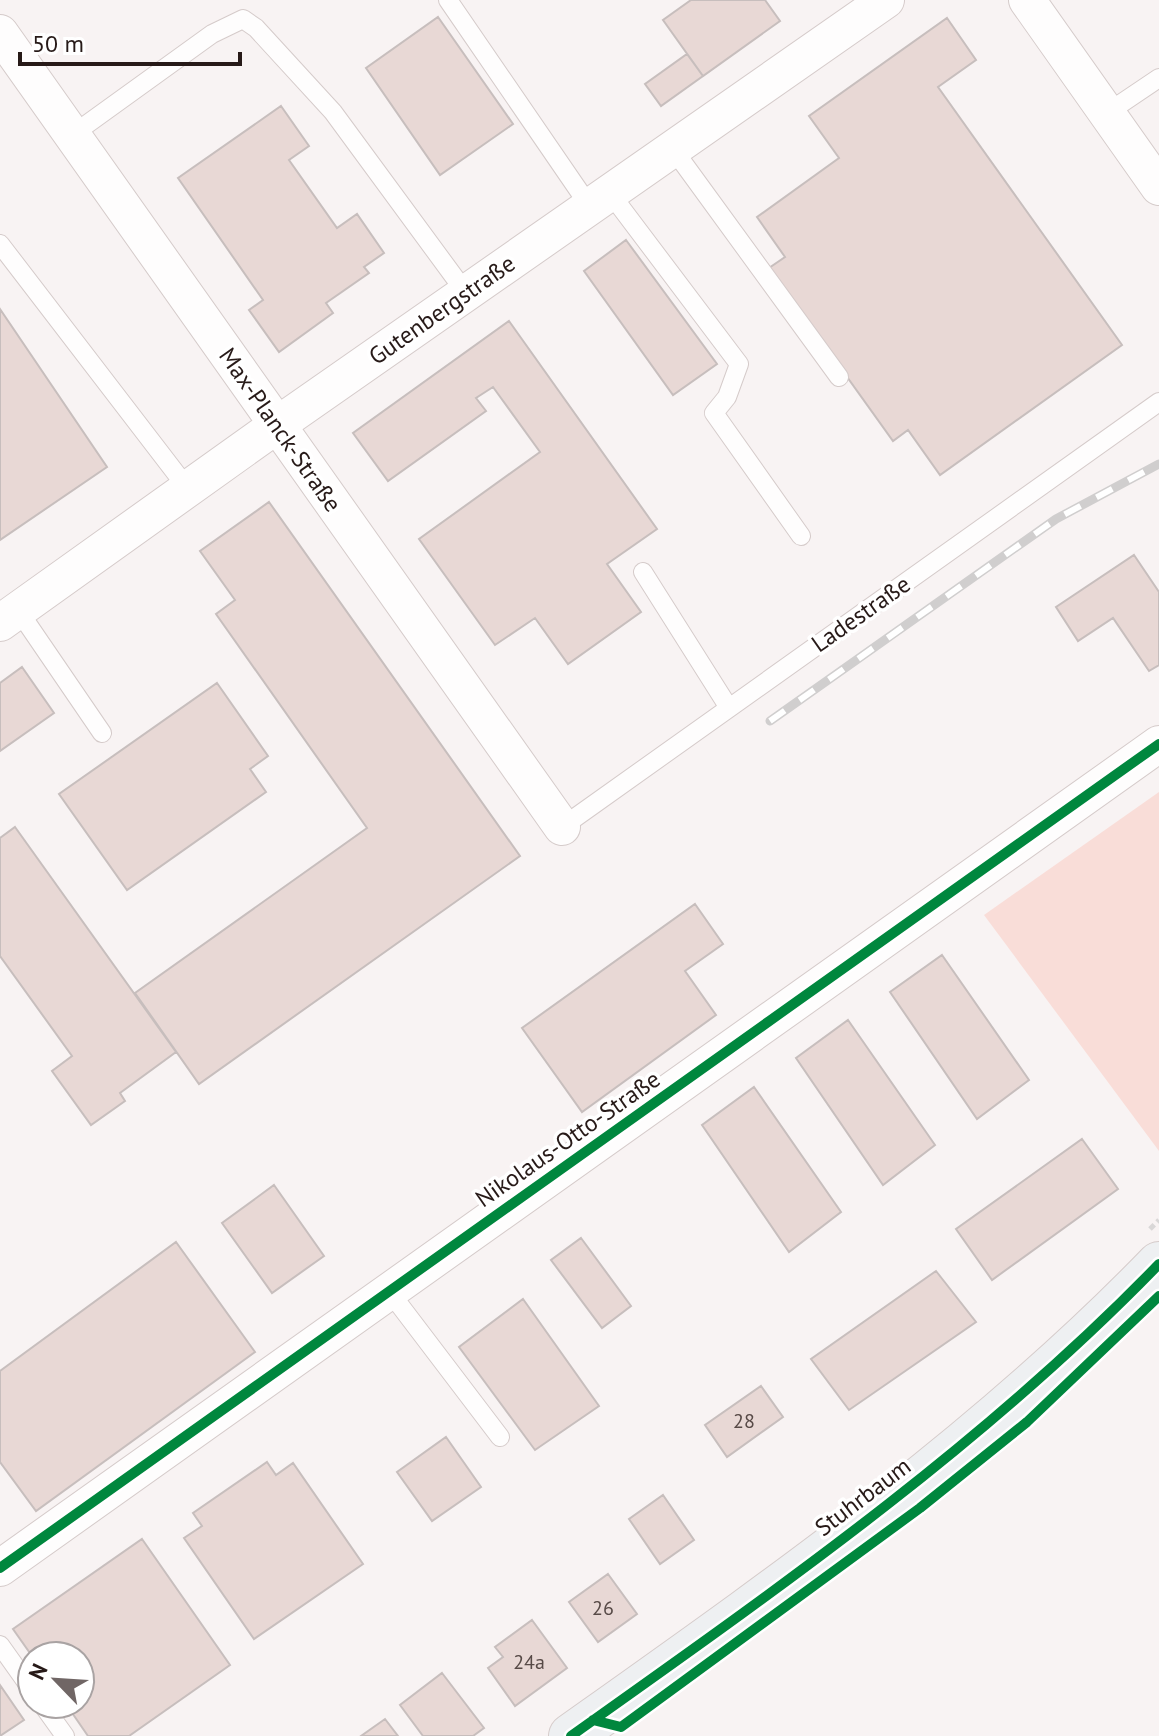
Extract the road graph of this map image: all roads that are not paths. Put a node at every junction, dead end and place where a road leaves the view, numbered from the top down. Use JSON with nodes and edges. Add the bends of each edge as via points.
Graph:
{"nodes":[{"id":1,"x":448,"y":0,"type":"edge"},
{"id":2,"x":886,"y":0,"type":"edge"},
{"id":3,"x":1027,"y":0,"type":"edge"},
{"id":4,"x":0,"y":33,"type":"edge"},
{"id":5,"x":1159,"y":78,"type":"edge"},
{"id":6,"x":1107,"y":113,"type":"junction"},
{"id":7,"x":72,"y":135,"type":"junction"},
{"id":8,"x":673,"y":149,"type":"junction"},
{"id":9,"x":1159,"y":187,"type":"edge"},
{"id":10,"x":600,"y":200,"type":"junction"},
{"id":11,"x":0,"y":244,"type":"edge"},
{"id":12,"x":466,"y":293,"type":"junction"},
{"id":13,"x":839,"y":377,"type":"dead end"},
{"id":14,"x":1159,"y":402,"type":"edge"},
{"id":15,"x":277,"y":425,"type":"junction"},
{"id":16,"x":188,"y":489,"type":"junction"},
{"id":17,"x":801,"y":536,"type":"dead end"},
{"id":18,"x":643,"y":572,"type":"dead end"},
{"id":19,"x":9,"y":617,"type":"edge"},
{"id":20,"x":729,"y":708,"type":"junction"},
{"id":21,"x":102,"y":733,"type":"dead end"},
{"id":22,"x":1159,"y":744,"type":"edge"},
{"id":23,"x":562,"y":827,"type":"joint"},
{"id":24,"x":1159,"y":1264,"type":"edge"},
{"id":25,"x":389,"y":1291,"type":"junction"},
{"id":26,"x":500,"y":1437,"type":"dead end"},
{"id":27,"x":0,"y":1568,"type":"edge"},
{"id":28,"x":0,"y":1645,"type":"edge"},
{"id":29,"x":16,"y":1668,"type":"edge"},
{"id":30,"x":590,"y":1731,"type":"edge"}],
"edges":[{"from":1,"to":10,"type":"lane"},
{"from":2,"to":8,"type":"street","name":"Gutenbergstraße"},
{"from":3,"to":6,"type":"street"},
{"from":4,"to":7,"type":"street","name":"Max-Planck-Straße"},
{"from":5,"to":6,"type":"lane"},
{"from":6,"to":9,"type":"street"},
{"from":7,"to":12,"type":"lane","via":[[212,34],[243,19],[333,112]]},
{"from":7,"to":15,"type":"street","name":"Max-Planck-Straße"},
{"from":8,"to":10,"type":"street","name":"Gutenbergstraße"},
{"from":8,"to":13,"type":"lane"},
{"from":10,"to":12,"type":"street","name":"Gutenbergstraße"},
{"from":10,"to":17,"type":"lane","via":[[739,364],[727,397],[714,413]]},
{"from":11,"to":16,"type":"lane"},
{"from":12,"to":15,"type":"street","name":"Gutenbergstraße"},
{"from":14,"to":20,"type":"lane","name":"Ladestraße"},
{"from":15,"to":16,"type":"street","name":"Gutenbergstraße"},
{"from":15,"to":23,"type":"street","name":"Max-Planck-Straße"},
{"from":16,"to":19,"type":"street","name":"Gutenbergstraße"},
{"from":18,"to":20,"type":"lane"},
{"from":19,"to":21,"type":"lane"},
{"from":20,"to":23,"type":"lane","name":"Ladestraße"},
{"from":22,"to":25,"type":"street","name":"Nikolaus-Otto-Straße"},
{"from":24,"to":30,"type":"street","name":"Stuhrbaum","via":[[1050,1368],[907,1491]]},
{"from":25,"to":26,"type":"lane"},
{"from":25,"to":27,"type":"street","name":"Nikolaus-Otto-Straße"},
{"from":28,"to":29,"type":"lane"}]}
